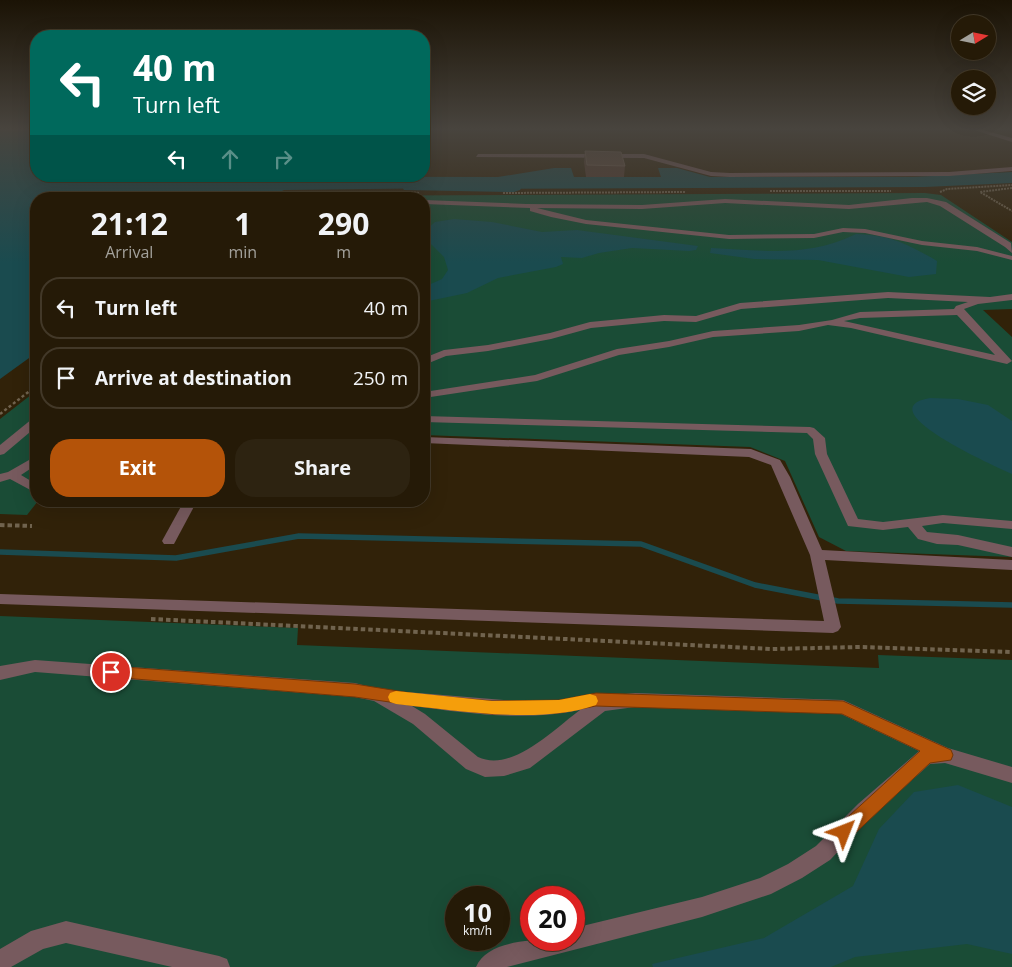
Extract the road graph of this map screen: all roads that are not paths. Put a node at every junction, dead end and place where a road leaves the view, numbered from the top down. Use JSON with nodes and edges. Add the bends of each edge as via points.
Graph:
{"nodes":[{"id":1,"x":708,"y":173,"type":"edge"},
{"id":2,"x":960,"y":173,"type":"edge"},
{"id":3,"x":430,"y":202,"type":"edge"},
{"id":4,"x":526,"y":206,"type":"junction"},
{"id":5,"x":1012,"y":251,"type":"edge"},
{"id":6,"x":1012,"y":258,"type":"edge"},
{"id":7,"x":1012,"y":297,"type":"edge"},
{"id":8,"x":990,"y":300,"type":"junction"},
{"id":9,"x":959,"y":312,"type":"junction"},
{"id":10,"x":828,"y":322,"type":"junction"},
{"id":11,"x":430,"y":359,"type":"edge"},
{"id":12,"x":1010,"y":361,"type":"edge"},
{"id":13,"x":430,"y":394,"type":"edge"},
{"id":14,"x":430,"y":419,"type":"edge"},
{"id":15,"x":30,"y":426,"type":"edge"},
{"id":16,"x":430,"y":440,"type":"edge"},
{"id":17,"x":0,"y":450,"type":"edge"},
{"id":18,"x":30,"y":463,"type":"edge"},
{"id":19,"x":6,"y":477,"type":"edge"},
{"id":20,"x":30,"y":487,"type":"edge"},
{"id":21,"x":188,"y":507,"type":"edge"},
{"id":22,"x":912,"y":523,"type":"junction"},
{"id":23,"x":1012,"y":525,"type":"edge"},
{"id":24,"x":170,"y":541,"type":"dead end"},
{"id":25,"x":1012,"y":552,"type":"edge"},
{"id":26,"x":817,"y":555,"type":"junction"},
{"id":27,"x":1012,"y":565,"type":"edge"},
{"id":28,"x":0,"y":599,"type":"edge"},
{"id":29,"x":0,"y":673,"type":"edge"},
{"id":30,"x":378,"y":695,"type":"junction"},
{"id":31,"x":635,"y":700,"type":"junction"},
{"id":32,"x":945,"y":755,"type":"junction"},
{"id":33,"x":1012,"y":775,"type":"edge"},
{"id":34,"x":585,"y":937,"type":"edge"},
{"id":35,"x":528,"y":951,"type":"edge"},
{"id":36,"x":0,"y":961,"type":"edge"},
{"id":37,"x":219,"y":967,"type":"edge"},
{"id":38,"x":487,"y":967,"type":"edge"}],
"edges":[{"from":1,"to":2,"type":"street"},
{"from":3,"to":4,"type":"street"},
{"from":4,"to":5,"type":"street","via":[[642,207],[725,201],[849,207],[927,200],[943,204],[1008,245]]},
{"from":4,"to":6,"type":"street","via":[[586,222],[729,237],[865,231],[930,245],[977,249]]},
{"from":7,"to":8,"type":"street"},
{"from":8,"to":9,"type":"street","via":[[959,308]]},
{"from":8,"to":11,"type":"street","via":[[888,295],[740,306],[696,319],[664,318],[590,325],[551,336],[444,353]]},
{"from":9,"to":10,"type":"street","via":[[860,315]]},
{"from":9,"to":12,"type":"street","via":[[991,347]]},
{"from":10,"to":12,"type":"street"},
{"from":10,"to":13,"type":"street","via":[[799,328],[713,334],[617,352],[537,378]]},
{"from":14,"to":22,"type":"street","via":[[489,418],[810,430],[819,438],[821,454],[853,523],[883,526]]},
{"from":15,"to":17,"type":"street"},
{"from":16,"to":26,"type":"street","via":[[751,453],[776,463]]},
{"from":18,"to":19,"type":"street"},
{"from":19,"to":20,"type":"street"},
{"from":21,"to":24,"type":"street"},
{"from":22,"to":23,"type":"street","via":[[943,519]]},
{"from":22,"to":25,"type":"street","via":[[923,536]]},
{"from":26,"to":27,"type":"street"},
{"from":26,"to":28,"type":"street","via":[[833,628]]},
{"from":29,"to":30,"type":"street","via":[[35,666],[355,690]]},
{"from":30,"to":31,"type":"street","via":[[492,708]]},
{"from":30,"to":31,"type":"street","via":[[419,718],[472,763],[485,769],[524,762],[601,704]]},
{"from":31,"to":32,"type":"street","via":[[843,707]]},
{"from":32,"to":33,"type":"street"},
{"from":32,"to":34,"type":"street","via":[[926,756],[822,853],[764,887]]},
{"from":35,"to":38,"type":"street","via":[[503,957]]},
{"from":36,"to":37,"type":"street","via":[[39,939],[66,932]]}]}
